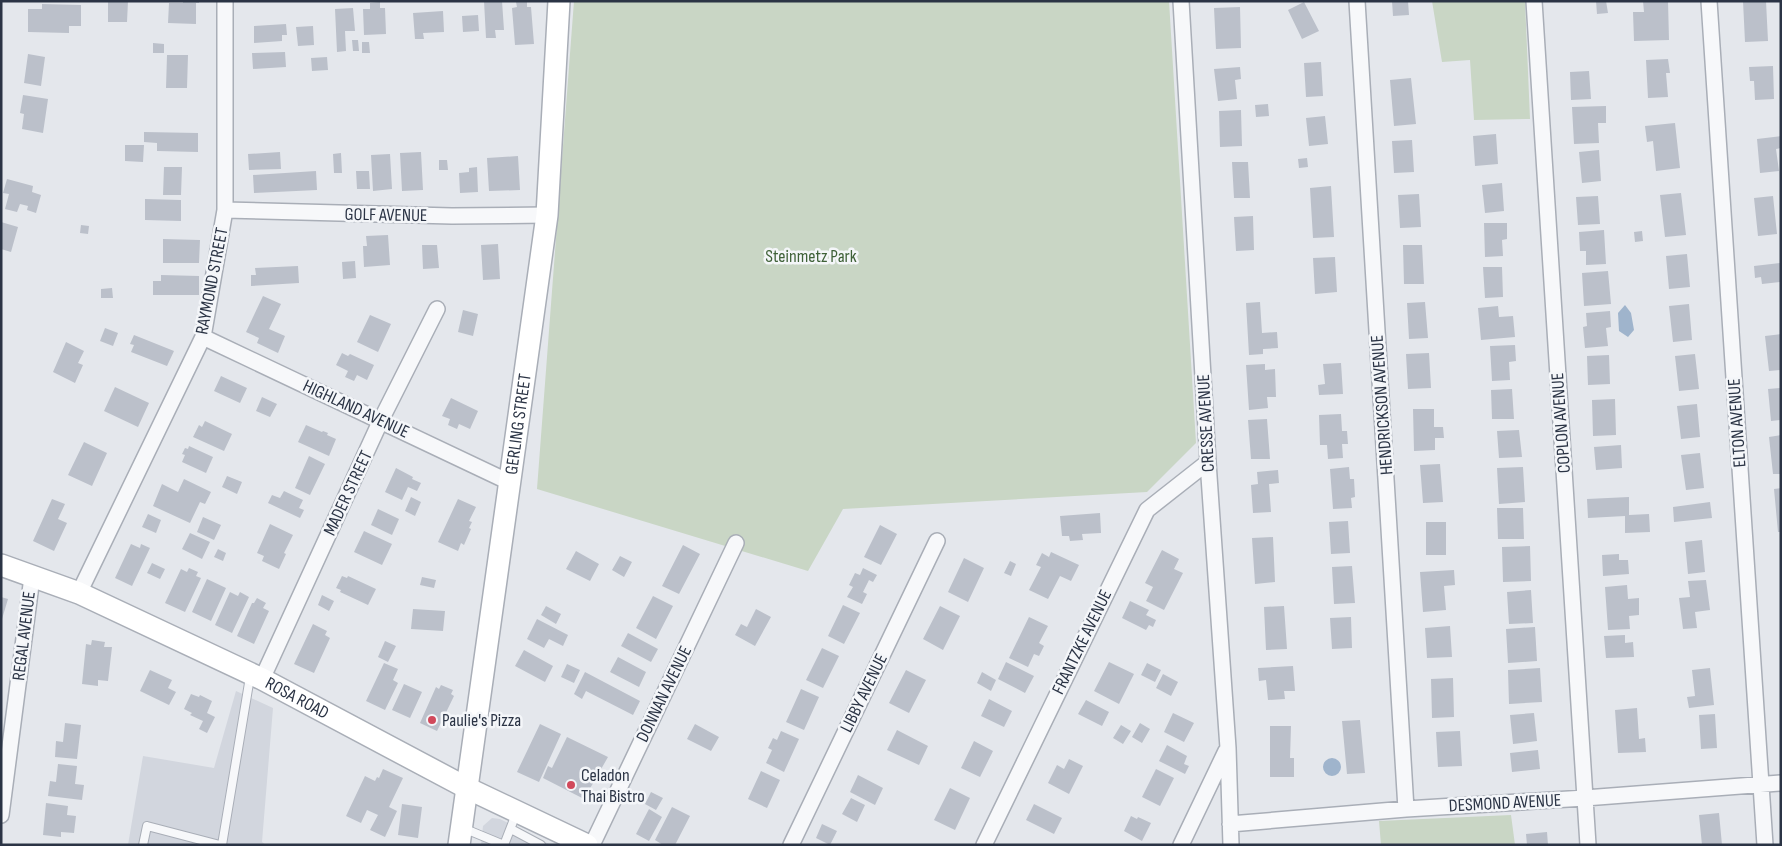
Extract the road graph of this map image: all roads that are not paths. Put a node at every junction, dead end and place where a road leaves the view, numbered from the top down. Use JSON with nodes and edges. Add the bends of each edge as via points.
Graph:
{"nodes":[{"id":1,"x":225,"y":1,"type":"edge"},
{"id":2,"x":559,"y":1,"type":"edge"},
{"id":3,"x":1181,"y":1,"type":"edge"},
{"id":4,"x":1357,"y":1,"type":"edge"},
{"id":5,"x":1534,"y":1,"type":"edge"},
{"id":6,"x":1709,"y":1,"type":"edge"},
{"id":7,"x":225,"y":210,"type":"junction"},
{"id":8,"x":547,"y":215,"type":"junction"},
{"id":9,"x":437,"y":309,"type":"dead end"},
{"id":10,"x":203,"y":336,"type":"junction"},
{"id":11,"x":381,"y":420,"type":"junction"},
{"id":12,"x":1208,"y":462,"type":"junction"},
{"id":13,"x":509,"y":482,"type":"junction"},
{"id":14,"x":937,"y":541,"type":"dead end"},
{"id":15,"x":736,"y":543,"type":"dead end"},
{"id":16,"x":1,"y":565,"type":"edge"},
{"id":17,"x":32,"y":577,"type":"junction"},
{"id":18,"x":79,"y":593,"type":"junction"},
{"id":19,"x":257,"y":676,"type":"junction"},
{"id":20,"x":1228,"y":748,"type":"junction"},
{"id":21,"x":1781,"y":784,"type":"edge"},
{"id":22,"x":1761,"y":785,"type":"junction"},
{"id":23,"x":467,"y":788,"type":"junction"},
{"id":24,"x":1584,"y":798,"type":"junction"},
{"id":25,"x":1406,"y":809,"type":"junction"},
{"id":26,"x":1,"y":815,"type":"edge"},
{"id":27,"x":514,"y":820,"type":"junction"},
{"id":28,"x":1230,"y":824,"type":"junction"},
{"id":29,"x":460,"y":836,"type":"edge"},
{"id":30,"x":540,"y":837,"type":"edge"},
{"id":31,"x":143,"y":845,"type":"edge"},
{"id":32,"x":221,"y":845,"type":"edge"},
{"id":33,"x":504,"y":845,"type":"edge"},
{"id":34,"x":585,"y":845,"type":"edge"},
{"id":35,"x":592,"y":845,"type":"edge"},
{"id":36,"x":791,"y":845,"type":"edge"},
{"id":37,"x":984,"y":845,"type":"edge"},
{"id":38,"x":1182,"y":845,"type":"edge"},
{"id":39,"x":1231,"y":845,"type":"edge"},
{"id":40,"x":1588,"y":845,"type":"edge"},
{"id":41,"x":1765,"y":845,"type":"edge"}],
"edges":[{"from":1,"to":7,"type":"street","name":"RAYMOND STREET"},
{"from":2,"to":8,"type":"street","name":"GERLING STREET"},
{"from":3,"to":12,"type":"street","name":"CRESSE AVENUE"},
{"from":4,"to":25,"type":"street","name":"HENDRICKSON AVENUE"},
{"from":5,"to":24,"type":"street","name":"COPLON AVENUE"},
{"from":6,"to":22,"type":"street","name":"ELTON AVENUE"},
{"from":7,"to":8,"type":"street","name":"GOLF AVENUE"},
{"from":7,"to":10,"type":"street","name":"RAYMOND STREET"},
{"from":8,"to":13,"type":"street","name":"GERLING STREET"},
{"from":9,"to":11,"type":"street","name":"MADER STREET"},
{"from":10,"to":11,"type":"street","name":"HIGHLAND AVENUE"},
{"from":10,"to":18,"type":"street","name":"RAYMOND STREET"},
{"from":11,"to":13,"type":"street","name":"HIGHLAND AVENUE"},
{"from":11,"to":19,"type":"street","name":"MADER STREET"},
{"from":12,"to":20,"type":"street","name":"CRESSE AVENUE"},
{"from":12,"to":37,"type":"street","name":"FRANTZKE AVENUE","via":[[1147,510]]},
{"from":13,"to":23,"type":"street","name":"GERLING STREET"},
{"from":14,"to":36,"type":"street","name":"LIBBY AVENUE"},
{"from":15,"to":35,"type":"street","name":"DONNAN AVENUE"},
{"from":16,"to":17,"type":"street","name":"ROSA ROAD"},
{"from":17,"to":18,"type":"street","name":"ROSA ROAD"},
{"from":17,"to":26,"type":"street","name":"REGAL AVENUE"},
{"from":18,"to":19,"type":"street","name":"ROSA ROAD"},
{"from":19,"to":23,"type":"street","name":"ROSA ROAD"},
{"from":19,"to":32,"type":"lane"},
{"from":20,"to":28,"type":"street","name":"CRESSE AVENUE"},
{"from":20,"to":38,"type":"street"},
{"from":21,"to":22,"type":"street","name":"DESMOND AVENUE"},
{"from":22,"to":24,"type":"street","name":"DESMOND AVENUE"},
{"from":22,"to":41,"type":"street","name":"ELTON AVENUE"},
{"from":23,"to":27,"type":"street","name":"ROSA ROAD"},
{"from":23,"to":29,"type":"street","name":"GERLING STREET"},
{"from":24,"to":25,"type":"street","name":"DESMOND AVENUE"},
{"from":24,"to":40,"type":"street","name":"COPLON AVENUE"},
{"from":25,"to":28,"type":"street","name":"DESMOND AVENUE"},
{"from":27,"to":30,"type":"street","name":"ROSA ROAD"},
{"from":27,"to":33,"type":"lane"},
{"from":28,"to":39,"type":"street","name":"CRESSE AVENUE"},
{"from":29,"to":33,"type":"lane"},
{"from":30,"to":34,"type":"street","name":"ROSA ROAD"},
{"from":31,"to":32,"type":"lane","via":[[147,826]]}]}
